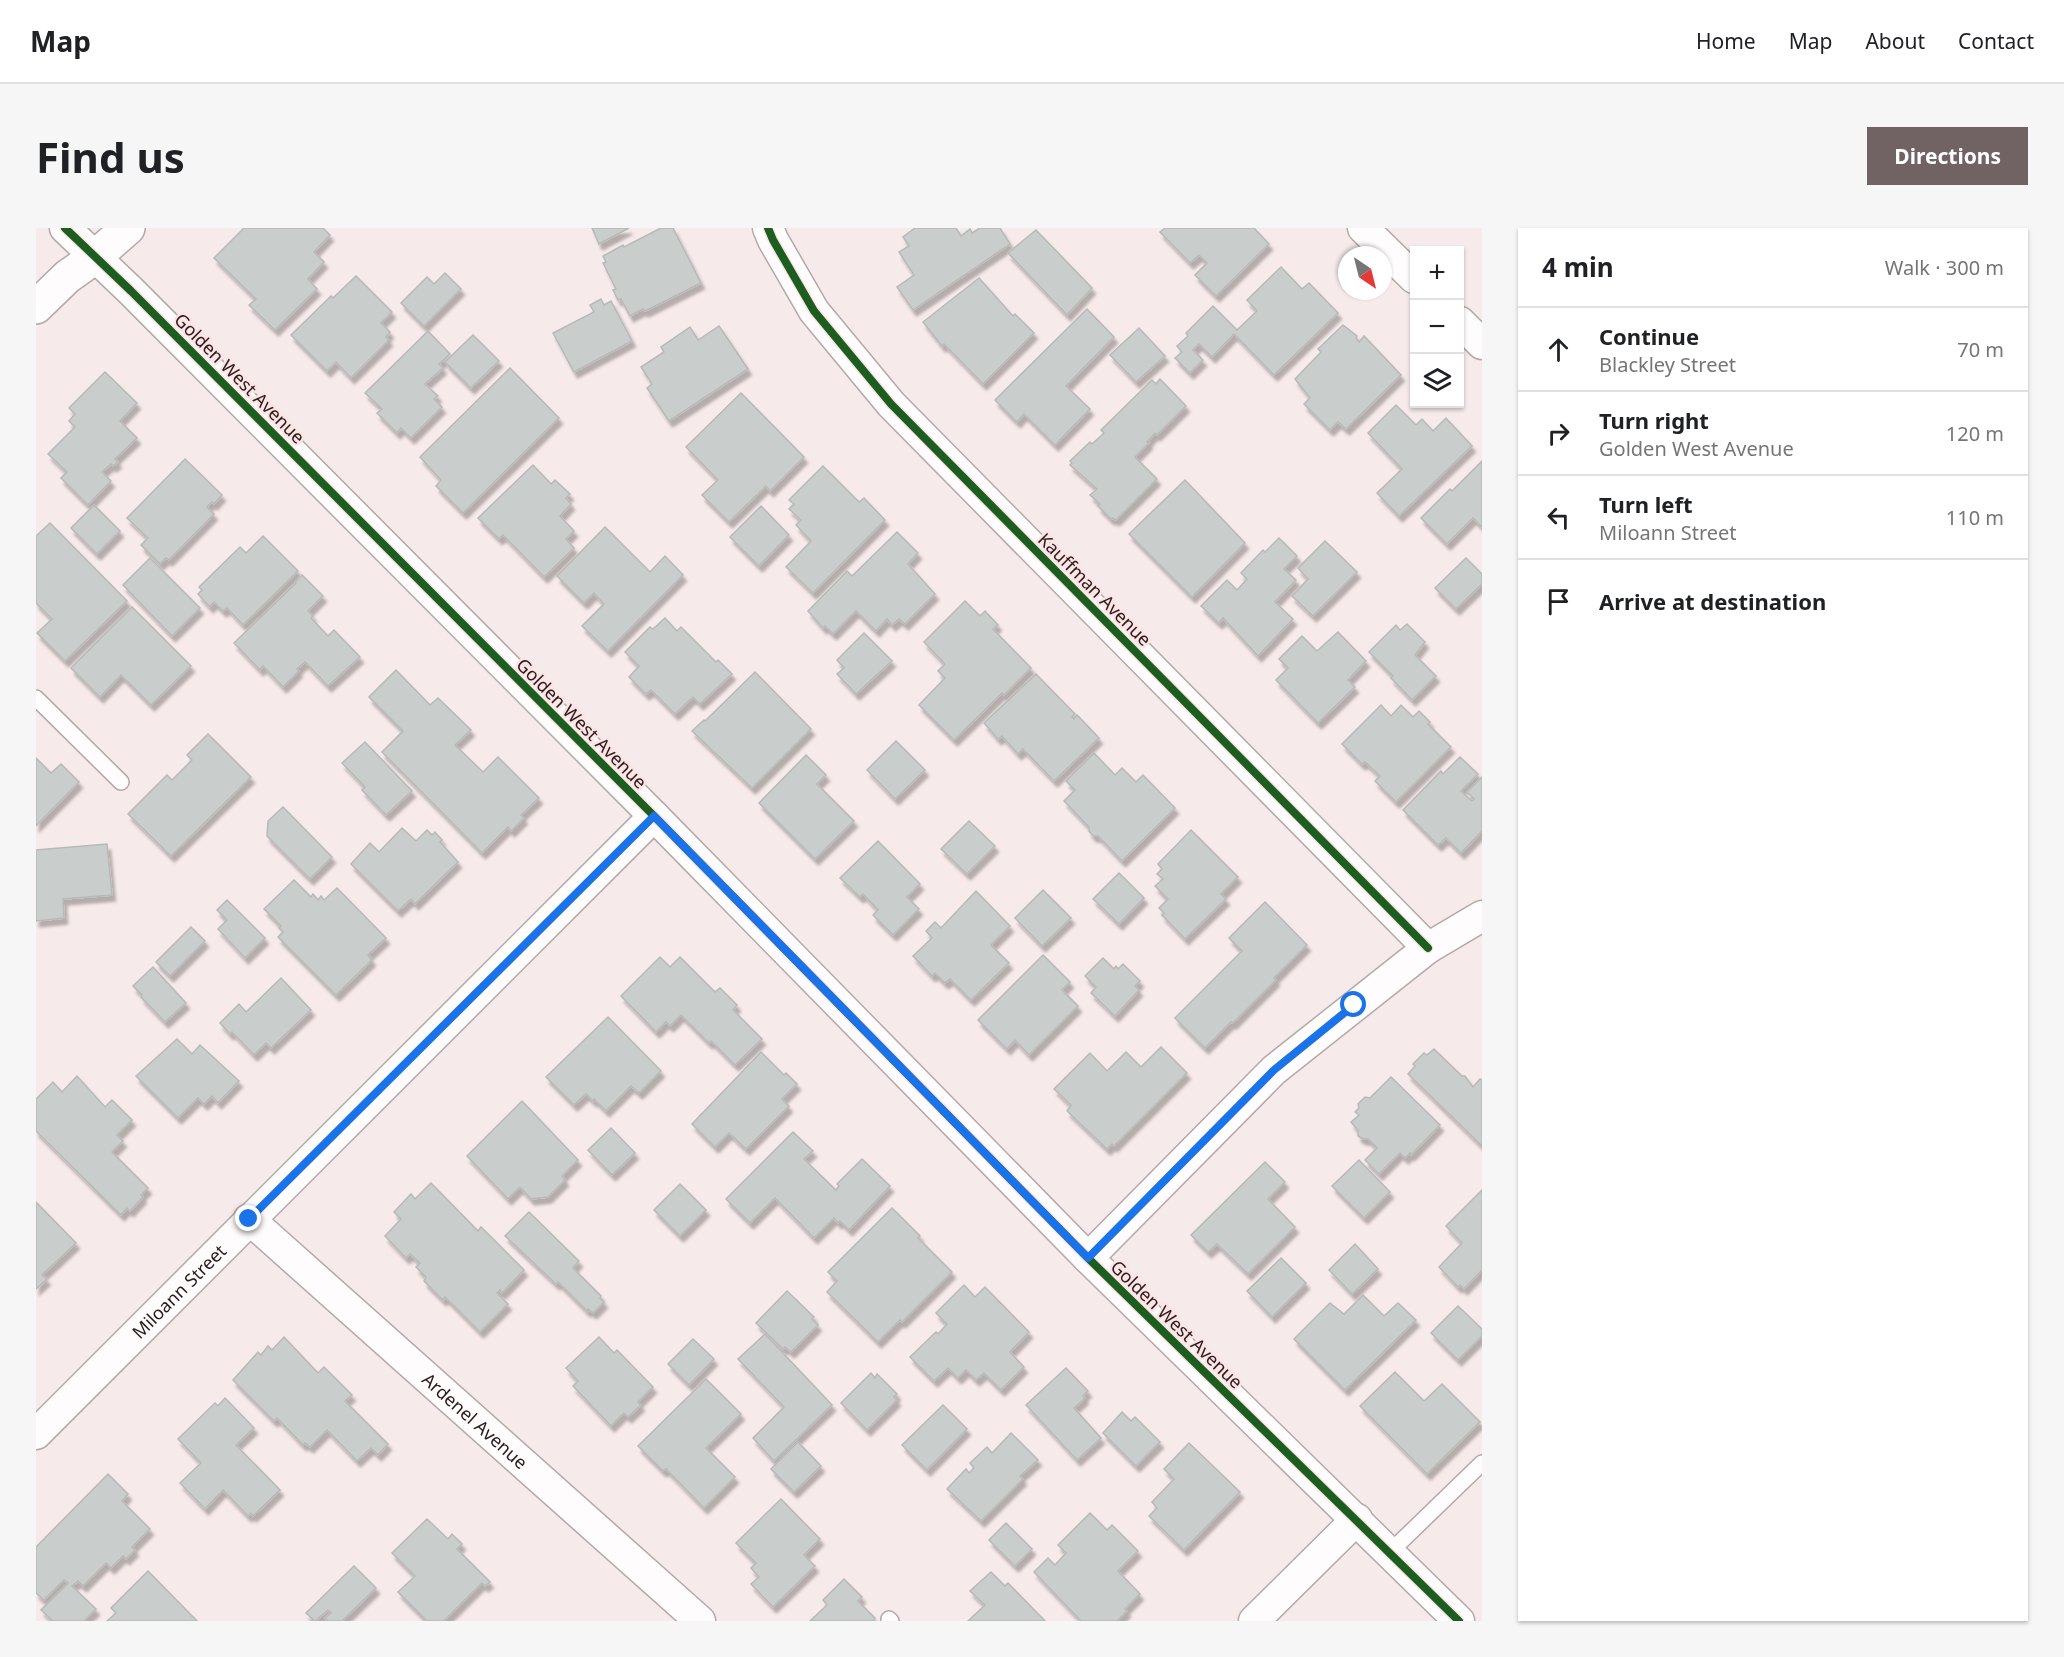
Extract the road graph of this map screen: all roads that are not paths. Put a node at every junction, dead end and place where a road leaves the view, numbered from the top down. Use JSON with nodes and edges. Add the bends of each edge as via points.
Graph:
{"nodes":[{"id":1,"x":65,"y":228,"type":"edge"},
{"id":2,"x":128,"y":228,"type":"edge"},
{"id":3,"x":768,"y":228,"type":"edge"},
{"id":4,"x":1363,"y":228,"type":"edge"},
{"id":5,"x":95,"y":257,"type":"junction"},
{"id":6,"x":1410,"y":274,"type":"edge"},
{"id":7,"x":36,"y":307,"type":"edge"},
{"id":8,"x":1464,"y":326,"type":"edge"},
{"id":9,"x":1482,"y":344,"type":"edge"},
{"id":10,"x":36,"y":698,"type":"edge"},
{"id":11,"x":121,"y":782,"type":"dead end"},
{"id":12,"x":654,"y":816,"type":"junction"},
{"id":13,"x":1482,"y":916,"type":"edge"},
{"id":14,"x":1428,"y":948,"type":"junction"},
{"id":15,"x":249,"y":1219,"type":"junction"},
{"id":16,"x":1088,"y":1258,"type":"junction"},
{"id":17,"x":36,"y":1434,"type":"edge"},
{"id":18,"x":1482,"y":1463,"type":"edge"},
{"id":19,"x":1357,"y":1519,"type":"junction"},
{"id":20,"x":1390,"y":1552,"type":"junction"},
{"id":21,"x":700,"y":1621,"type":"edge"},
{"id":22,"x":1254,"y":1621,"type":"edge"},
{"id":23,"x":1459,"y":1621,"type":"edge"}],
"edges":[{"from":1,"to":5,"type":"street","name":"Golden West Avenue"},
{"from":2,"to":5,"type":"street"},
{"from":3,"to":14,"type":"street","name":"Kauffman Avenue","via":[[814,311],[891,404]]},
{"from":4,"to":6,"type":"street"},
{"from":5,"to":7,"type":"street"},
{"from":5,"to":12,"type":"street","name":"Golden West Avenue"},
{"from":8,"to":9,"type":"street"},
{"from":10,"to":11,"type":"lane"},
{"from":12,"to":15,"type":"street","name":"Miloann Street"},
{"from":12,"to":16,"type":"street","name":"Golden West Avenue"},
{"from":13,"to":14,"type":"street"},
{"from":14,"to":16,"type":"street","via":[[1274,1070]]},
{"from":15,"to":17,"type":"street","name":"Miloann Street"},
{"from":15,"to":21,"type":"street","name":"Ardenel Avenue"},
{"from":16,"to":19,"type":"street","name":"Golden West Avenue"},
{"from":18,"to":20,"type":"lane"},
{"from":19,"to":20,"type":"street","name":"Golden West Avenue"},
{"from":19,"to":22,"type":"street"},
{"from":20,"to":23,"type":"street","name":"Golden West Avenue"}]}
